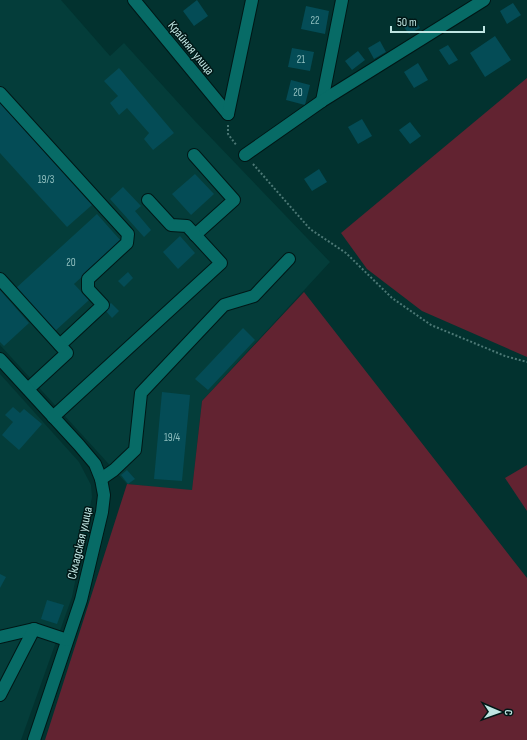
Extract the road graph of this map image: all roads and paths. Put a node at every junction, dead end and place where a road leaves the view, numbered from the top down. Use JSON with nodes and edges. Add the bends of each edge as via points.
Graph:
{"nodes":[{"id":1,"x":134,"y":0,"type":"edge"},
{"id":2,"x":252,"y":0,"type":"edge"},
{"id":3,"x":342,"y":0,"type":"edge"},
{"id":4,"x":484,"y":0,"type":"edge"},
{"id":5,"x":0,"y":93,"type":"edge"},
{"id":6,"x":322,"y":101,"type":"junction"},
{"id":7,"x":228,"y":114,"type":"junction"},
{"id":8,"x":194,"y":155,"type":"dead end"},
{"id":9,"x":245,"y":155,"type":"junction"},
{"id":10,"x":148,"y":200,"type":"dead end"},
{"id":11,"x":195,"y":235,"type":"junction"},
{"id":12,"x":289,"y":259,"type":"dead end"},
{"id":13,"x":0,"y":279,"type":"edge"},
{"id":14,"x":60,"y":345,"type":"junction"},
{"id":15,"x":0,"y":359,"type":"edge"},
{"id":16,"x":527,"y":362,"type":"edge"},
{"id":17,"x":28,"y":389,"type":"junction"},
{"id":18,"x":53,"y":417,"type":"junction"},
{"id":19,"x":101,"y":479,"type":"junction"},
{"id":20,"x":34,"y":629,"type":"junction"},
{"id":21,"x":0,"y":637,"type":"edge"},
{"id":22,"x":67,"y":640,"type":"junction"},
{"id":23,"x":0,"y":695,"type":"edge"},
{"id":24,"x":34,"y":740,"type":"edge"}],
"edges":[{"from":1,"to":7,"type":"street","name":"Крайняя улица"},
{"from":2,"to":7,"type":"street"},
{"from":3,"to":6,"type":"street"},
{"from":4,"to":6,"type":"street"},
{"from":5,"to":14,"type":"street","via":[[128,234],[127,243],[88,279],[88,288],[103,305]]},
{"from":6,"to":9,"type":"street"},
{"from":7,"to":9,"type":"path","via":[[228,134]]},
{"from":8,"to":11,"type":"street","via":[[234,200]]},
{"from":9,"to":16,"type":"path","via":[[310,229],[346,253],[392,298],[431,325],[504,356]]},
{"from":10,"to":11,"type":"street","via":[[171,225],[187,226]]},
{"from":11,"to":18,"type":"street","via":[[221,263]]},
{"from":12,"to":19,"type":"street","via":[[254,296],[224,305],[141,393],[136,450]]},
{"from":13,"to":14,"type":"street"},
{"from":14,"to":17,"type":"street","via":[[67,353]]},
{"from":15,"to":17,"type":"street","name":"Складская улица"},
{"from":17,"to":18,"type":"street","name":"Складская улица"},
{"from":18,"to":19,"type":"street","name":"Складская улица","via":[[95,464]]},
{"from":19,"to":22,"type":"street","name":"Складская улица","via":[[104,495],[102,512],[81,600]]},
{"from":20,"to":21,"type":"street"},
{"from":20,"to":22,"type":"street"},
{"from":20,"to":23,"type":"street"},
{"from":22,"to":24,"type":"street","name":"Складская улица"}]}
